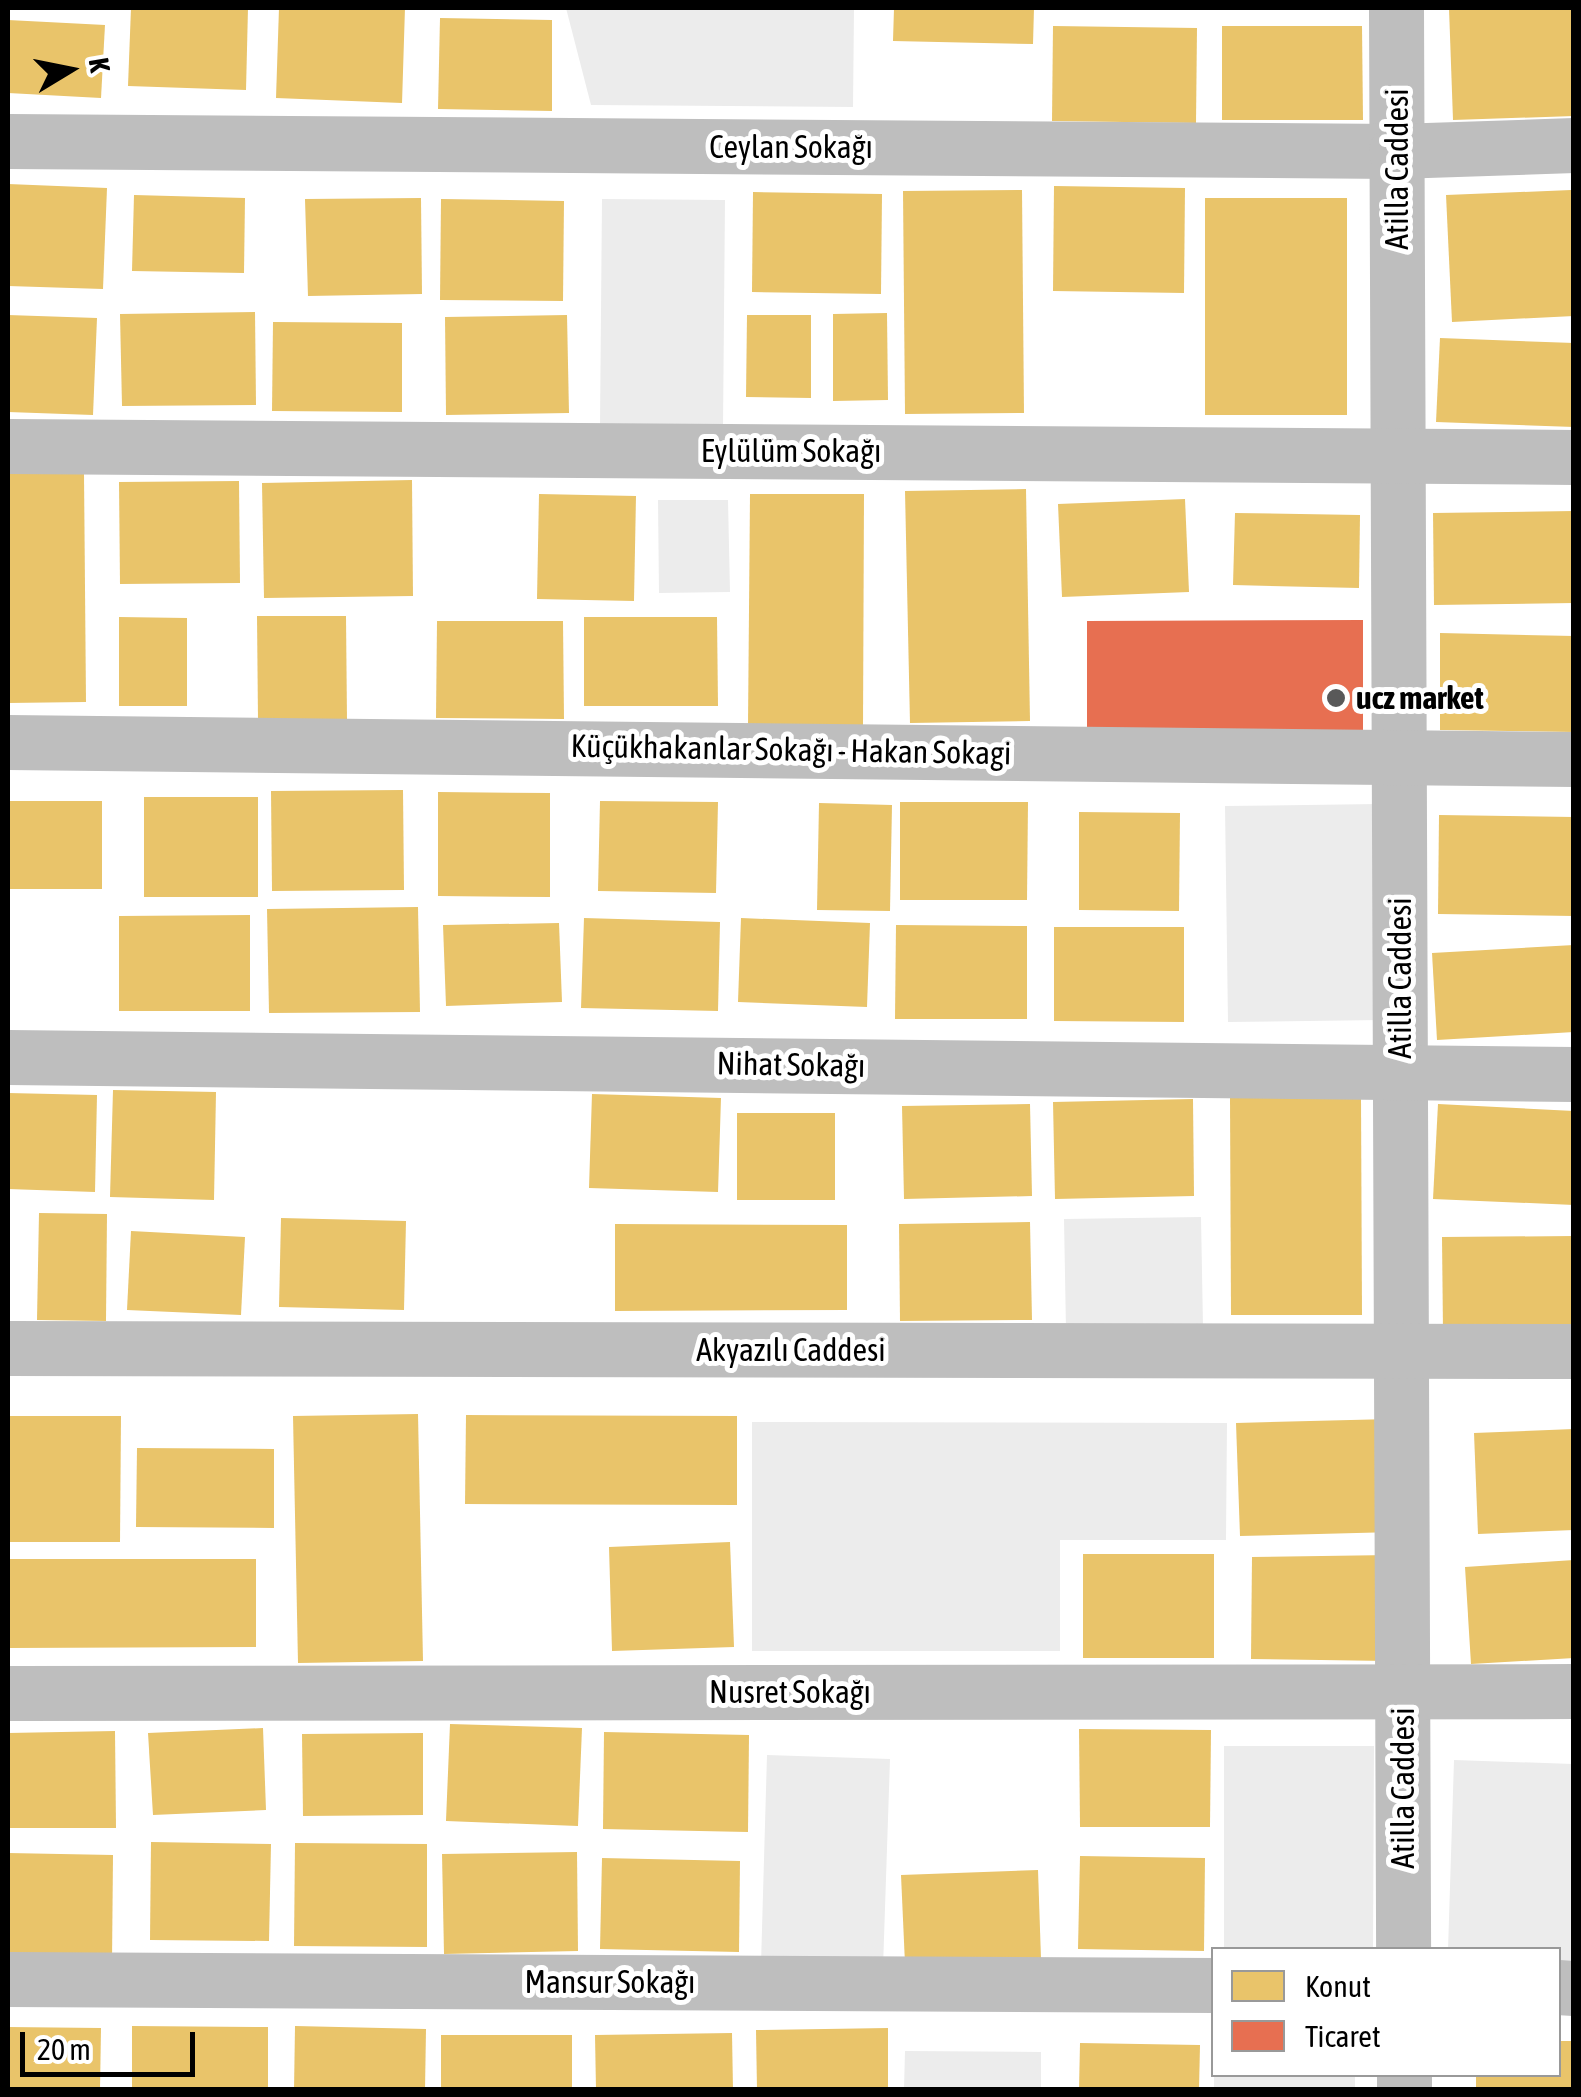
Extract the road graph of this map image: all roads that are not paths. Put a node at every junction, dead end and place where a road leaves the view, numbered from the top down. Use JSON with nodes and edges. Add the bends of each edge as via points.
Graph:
{"nodes":[{"id":1,"x":1396,"y":8,"type":"edge"},
{"id":2,"x":8,"y":142,"type":"edge"},
{"id":3,"x":1574,"y":146,"type":"edge"},
{"id":4,"x":1396,"y":150,"type":"junction"},
{"id":5,"x":8,"y":446,"type":"edge"},
{"id":6,"x":1398,"y":455,"type":"junction"},
{"id":7,"x":1574,"y":457,"type":"edge"},
{"id":8,"x":8,"y":742,"type":"edge"},
{"id":9,"x":1399,"y":756,"type":"junction"},
{"id":10,"x":1574,"y":759,"type":"edge"},
{"id":11,"x":8,"y":1057,"type":"edge"},
{"id":12,"x":1401,"y":1070,"type":"junction"},
{"id":13,"x":1574,"y":1074,"type":"edge"},
{"id":14,"x":8,"y":1348,"type":"edge"},
{"id":15,"x":1401,"y":1350,"type":"junction"},
{"id":16,"x":1574,"y":1352,"type":"edge"},
{"id":17,"x":1402,"y":1691,"type":"junction"},
{"id":18,"x":1574,"y":1691,"type":"edge"},
{"id":19,"x":8,"y":1692,"type":"edge"},
{"id":20,"x":1403,"y":1947,"type":"edge"},
{"id":21,"x":8,"y":1979,"type":"edge"},
{"id":22,"x":1211,"y":1985,"type":"edge"}],
"edges":[{"from":1,"to":4,"type":"street","name":"Atilla Caddesi"},
{"from":2,"to":4,"type":"street","name":"Ceylan Sokağı"},
{"from":3,"to":4,"type":"street","name":"Ceylan Sokağı"},
{"from":4,"to":6,"type":"street","name":"Atilla Caddesi"},
{"from":5,"to":6,"type":"street","name":"Eylülüm Sokağı"},
{"from":6,"to":7,"type":"street","name":"Eylülüm Sokağı"},
{"from":6,"to":9,"type":"street","name":"Atilla Caddesi"},
{"from":8,"to":9,"type":"street","name":"Küçükhakanlar Sokağı - Hakan Sokagi"},
{"from":9,"to":10,"type":"street","name":"Küçükhakanlar Sokağı - Hakan Sokagi"},
{"from":9,"to":12,"type":"street","name":"Atilla Caddesi"},
{"from":11,"to":12,"type":"street","name":"Nihat Sokağı"},
{"from":12,"to":13,"type":"street","name":"Nihat Sokağı"},
{"from":12,"to":15,"type":"street","name":"Atilla Caddesi"},
{"from":14,"to":15,"type":"street","name":"Akyazılı Caddesi"},
{"from":15,"to":16,"type":"street","name":"Akyazılı Caddesi"},
{"from":15,"to":17,"type":"street","name":"Atilla Caddesi"},
{"from":17,"to":18,"type":"street","name":"Nusret Sokağı"},
{"from":17,"to":19,"type":"street","name":"Nusret Sokağı"},
{"from":17,"to":20,"type":"street","name":"Atilla Caddesi"},
{"from":21,"to":22,"type":"street","name":"Mansur Sokağı"}]}
